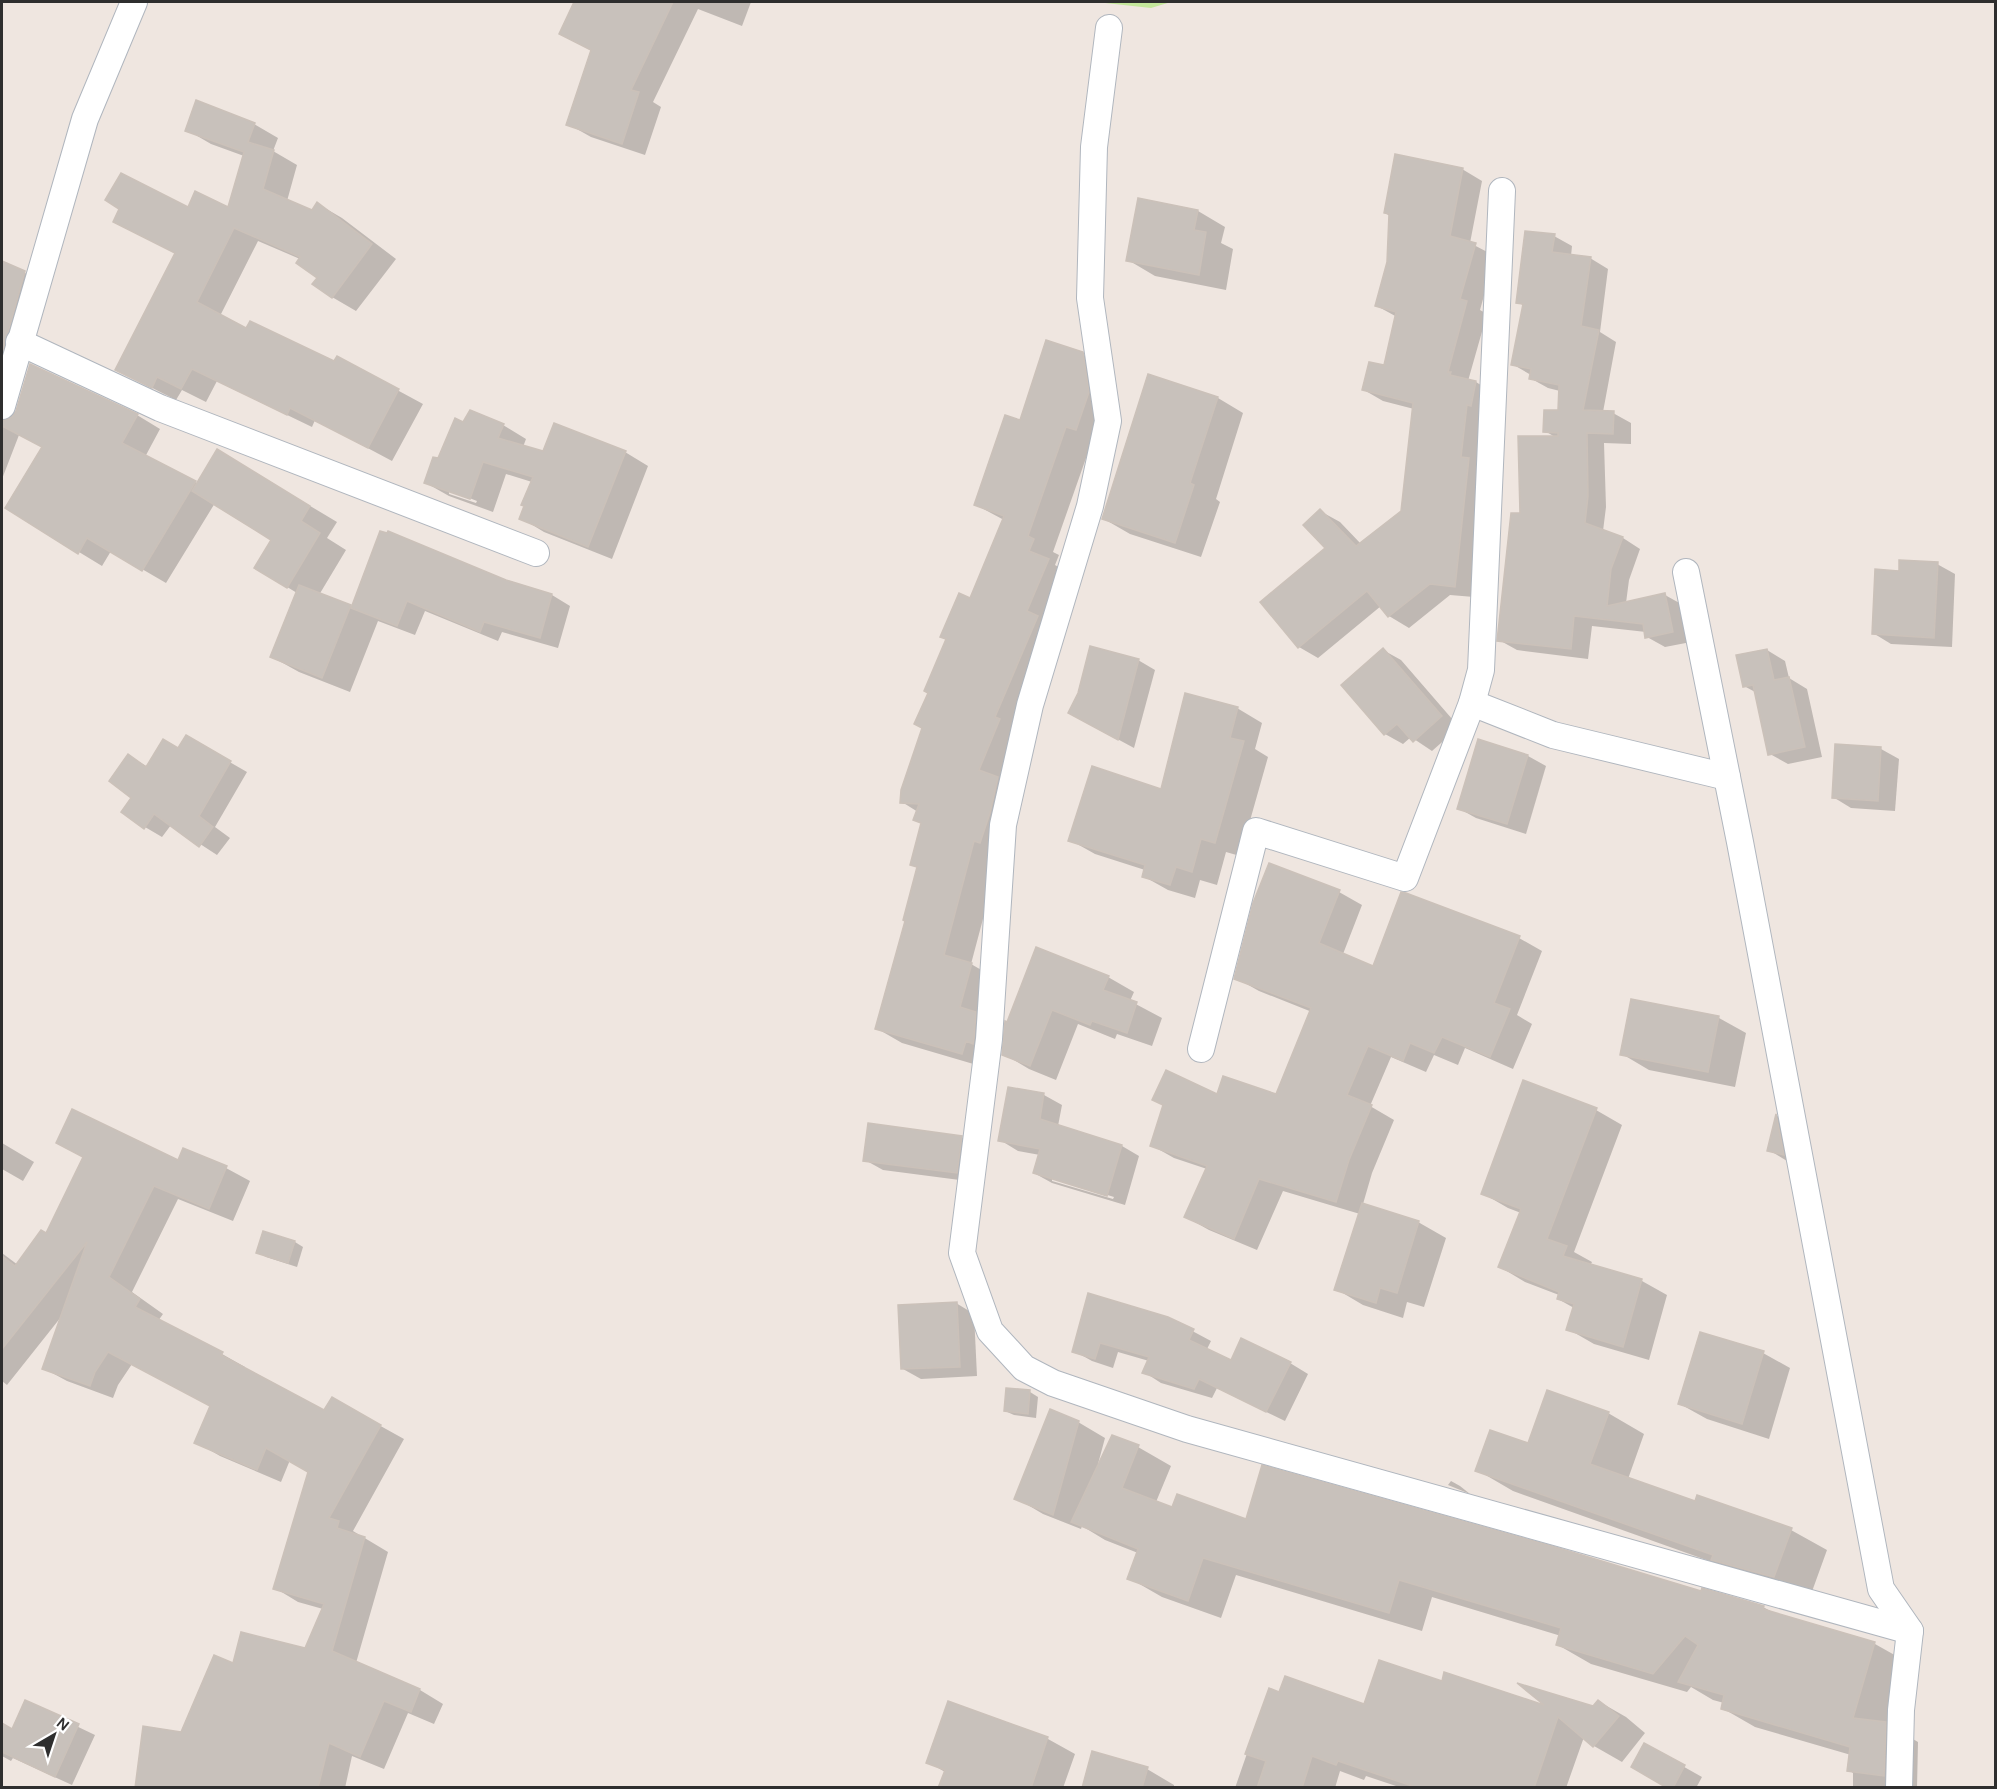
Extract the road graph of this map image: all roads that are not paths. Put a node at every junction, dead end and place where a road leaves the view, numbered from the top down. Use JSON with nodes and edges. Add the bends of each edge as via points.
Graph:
{"nodes":[{"id":1,"x":134,"y":2,"type":"edge"},
{"id":2,"x":1109,"y":28,"type":"dead end"},
{"id":3,"x":1502,"y":191,"type":"dead end"},
{"id":4,"x":19,"y":342,"type":"junction"},
{"id":5,"x":2,"y":406,"type":"edge"},
{"id":6,"x":536,"y":553,"type":"dead end"},
{"id":7,"x":1686,"y":572,"type":"dead end"},
{"id":8,"x":1472,"y":703,"type":"junction"},
{"id":9,"x":1727,"y":777,"type":"junction"},
{"id":10,"x":1201,"y":1049,"type":"dead end"},
{"id":11,"x":1910,"y":1631,"type":"junction"},
{"id":12,"x":1899,"y":1788,"type":"edge"}],
"edges":[{"from":1,"to":4,"type":"street","via":[[85,119]]},
{"from":2,"to":11,"type":"street","via":[[1094,147],[1090,298],[1108,421],[1090,506],[1030,705],[1003,825],[989,1040],[962,1253],[990,1331],[1024,1368],[1053,1383],[1187,1429]]},
{"from":3,"to":8,"type":"street","via":[[1481,670]]},
{"from":4,"to":5,"type":"street"},
{"from":4,"to":6,"type":"street","via":[[160,408]]},
{"from":7,"to":9,"type":"street"},
{"from":8,"to":9,"type":"street","via":[[1553,735]]},
{"from":8,"to":10,"type":"street","via":[[1405,878],[1256,831]]},
{"from":9,"to":11,"type":"street","via":[[1881,1589]]},
{"from":11,"to":12,"type":"street","via":[[1901,1710]]}]}
